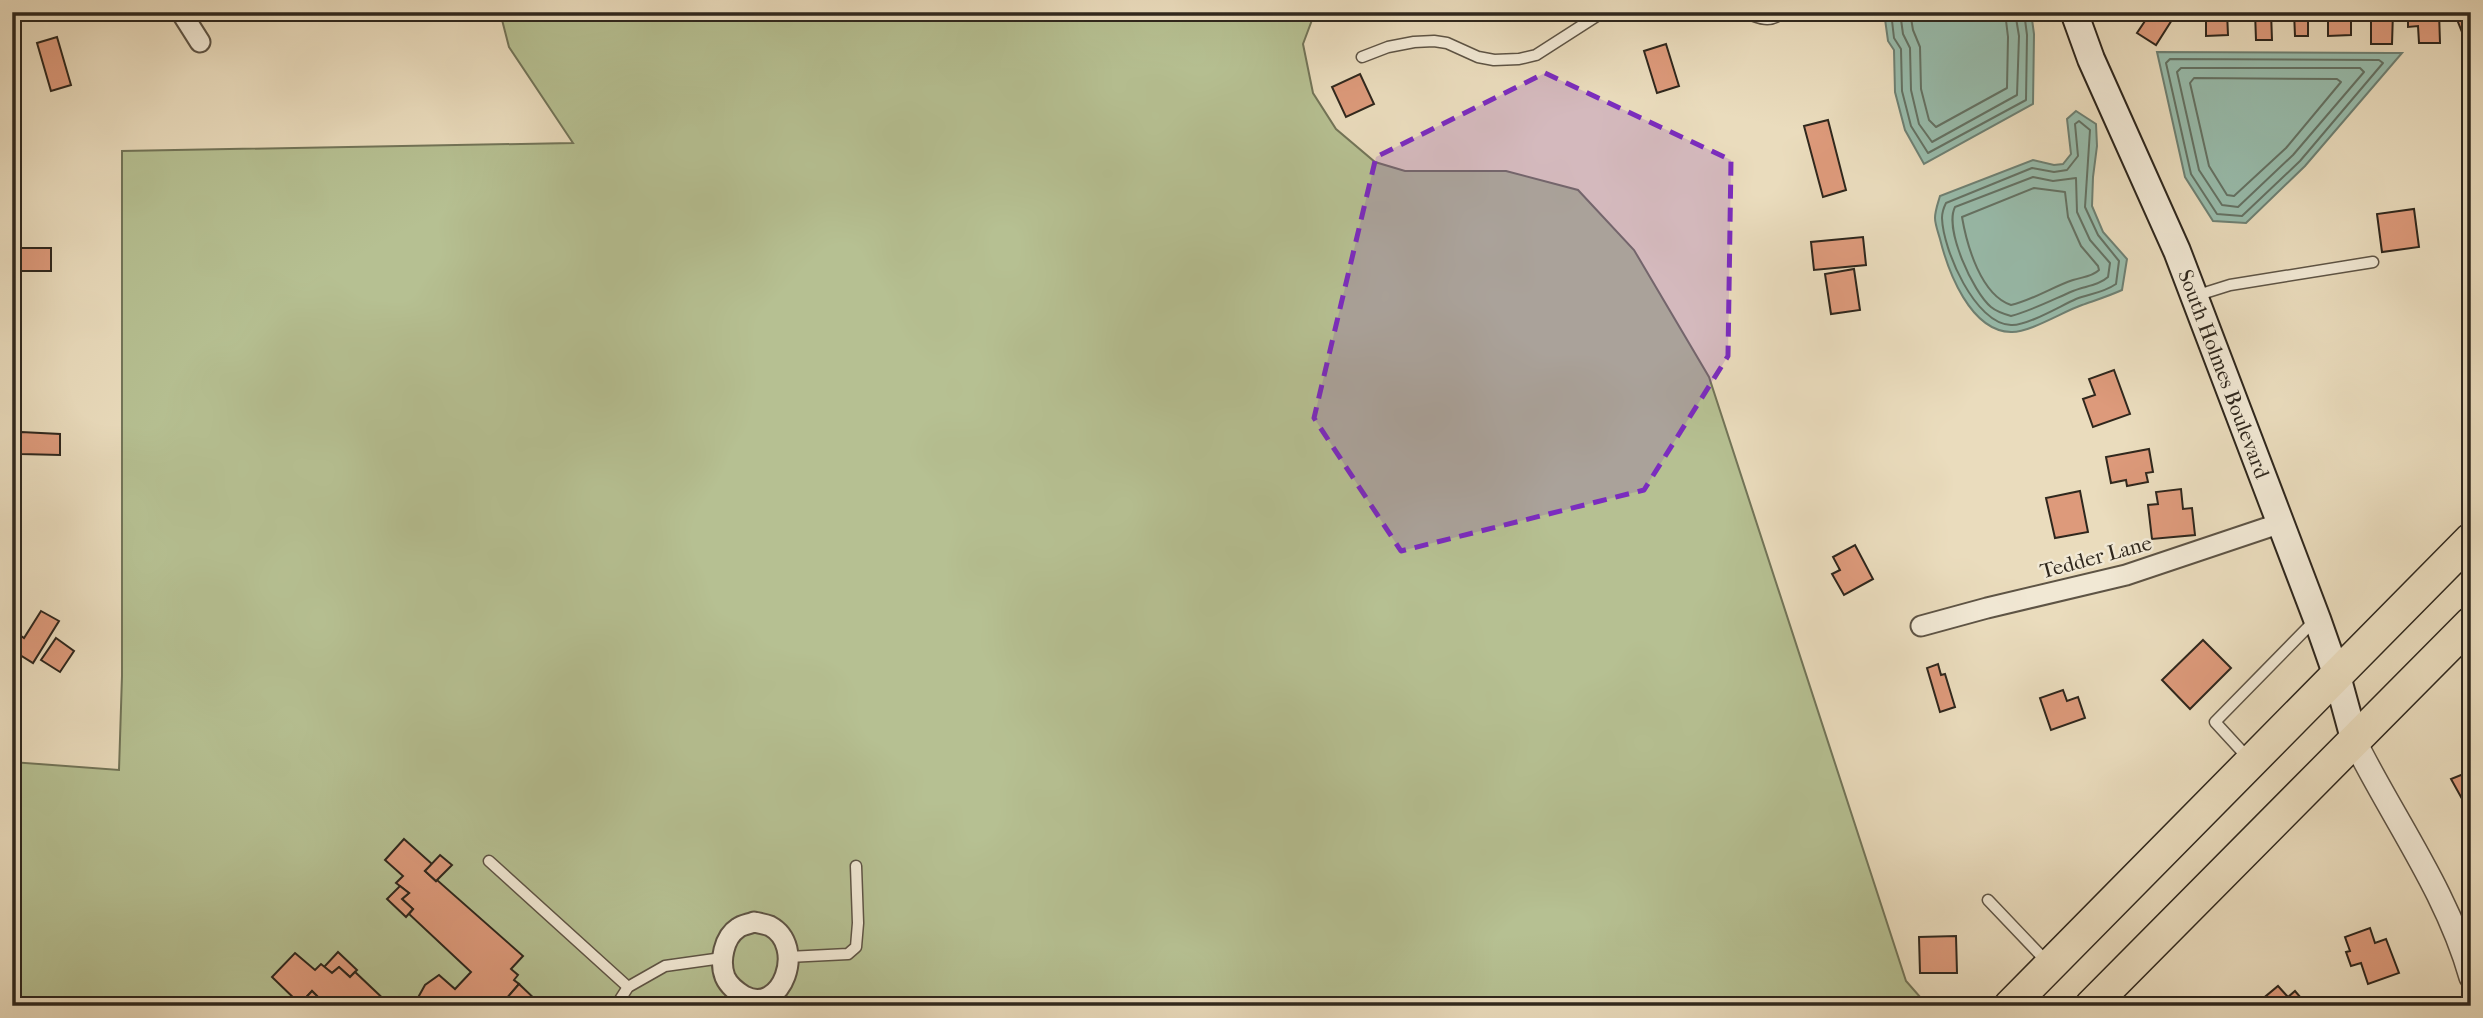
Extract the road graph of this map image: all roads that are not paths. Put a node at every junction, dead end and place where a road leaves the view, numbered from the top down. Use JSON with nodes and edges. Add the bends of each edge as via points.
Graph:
{"nodes":[{"id":1,"x":181,"y":12,"type":"edge"},
{"id":2,"x":1603,"y":12,"type":"edge"},
{"id":3,"x":1744,"y":12,"type":"edge"},
{"id":4,"x":1783,"y":12,"type":"edge"},
{"id":5,"x":2074,"y":12,"type":"edge"},
{"id":6,"x":201,"y":42,"type":"dead end"},
{"id":7,"x":1362,"y":57,"type":"dead end"},
{"id":8,"x":2373,"y":261,"type":"dead end"},
{"id":9,"x":2194,"y":296,"type":"junction"},
{"id":10,"x":2281,"y":523,"type":"junction"},
{"id":11,"x":2471,"y":539,"type":"edge"},
{"id":12,"x":2316,"y":619,"type":"junction"},
{"id":13,"x":2471,"y":623,"type":"edge"},
{"id":14,"x":1921,"y":626,"type":"dead end"},
{"id":15,"x":2337,"y":676,"type":"junction"},
{"id":16,"x":2355,"y":742,"type":"junction"},
{"id":17,"x":2252,"y":762,"type":"junction"},
{"id":18,"x":489,"y":860,"type":"dead end"},
{"id":19,"x":856,"y":866,"type":"dead end"},
{"id":20,"x":1988,"y":900,"type":"dead end"},
{"id":21,"x":788,"y":957,"type":"junction"},
{"id":22,"x":722,"y":958,"type":"junction"},
{"id":23,"x":2050,"y":966,"type":"junction"},
{"id":24,"x":2471,"y":977,"type":"edge"},
{"id":25,"x":628,"y":987,"type":"junction"},
{"id":26,"x":759,"y":1002,"type":"edge"},
{"id":27,"x":616,"y":1006,"type":"edge"},
{"id":28,"x":2010,"y":1006,"type":"edge"},
{"id":29,"x":2091,"y":1006,"type":"edge"}],
"edges":[{"from":1,"to":6,"type":"street"},
{"from":2,"to":7,"type":"lane","via":[[1536,55],[1519,59],[1478,57],[1434,41],[1388,47]]},
{"from":3,"to":4,"type":"lane","via":[[1760,20]]},
{"from":5,"to":9,"type":"main road","name":"South Holmes Boulevard"},
{"from":8,"to":9,"type":"lane","via":[[2230,285]]},
{"from":9,"to":10,"type":"main road","name":"South Holmes Boulevard"},
{"from":10,"to":12,"type":"main road","name":"South Holmes Boulevard"},
{"from":10,"to":14,"type":"street","name":"Tedder Lane","via":[[2126,575]]},
{"from":11,"to":15,"type":"highway"},
{"from":12,"to":15,"type":"main road","name":"South Holmes Boulevard"},
{"from":12,"to":17,"type":"lane","via":[[2215,722]]},
{"from":13,"to":16,"type":"highway"},
{"from":15,"to":16,"type":"main road","name":"South Holmes Boulevard"},
{"from":15,"to":17,"type":"highway"},
{"from":16,"to":24,"type":"street","via":[[2433,883]]},
{"from":16,"to":29,"type":"highway"},
{"from":17,"to":23,"type":"highway"},
{"from":18,"to":25,"type":"lane"},
{"from":19,"to":21,"type":"lane","via":[[856,947],[848,954]]},
{"from":20,"to":23,"type":"lane"},
{"from":21,"to":22,"type":"street","via":[[782,937],[770,926],[754,922],[738,928],[727,940]]},
{"from":21,"to":26,"type":"street","via":[[788,972],[779,988]]},
{"from":22,"to":25,"type":"lane","via":[[666,966]]},
{"from":22,"to":26,"type":"street","via":[[725,976],[735,990]]},
{"from":23,"to":28,"type":"highway"},
{"from":25,"to":27,"type":"lane"}]}
